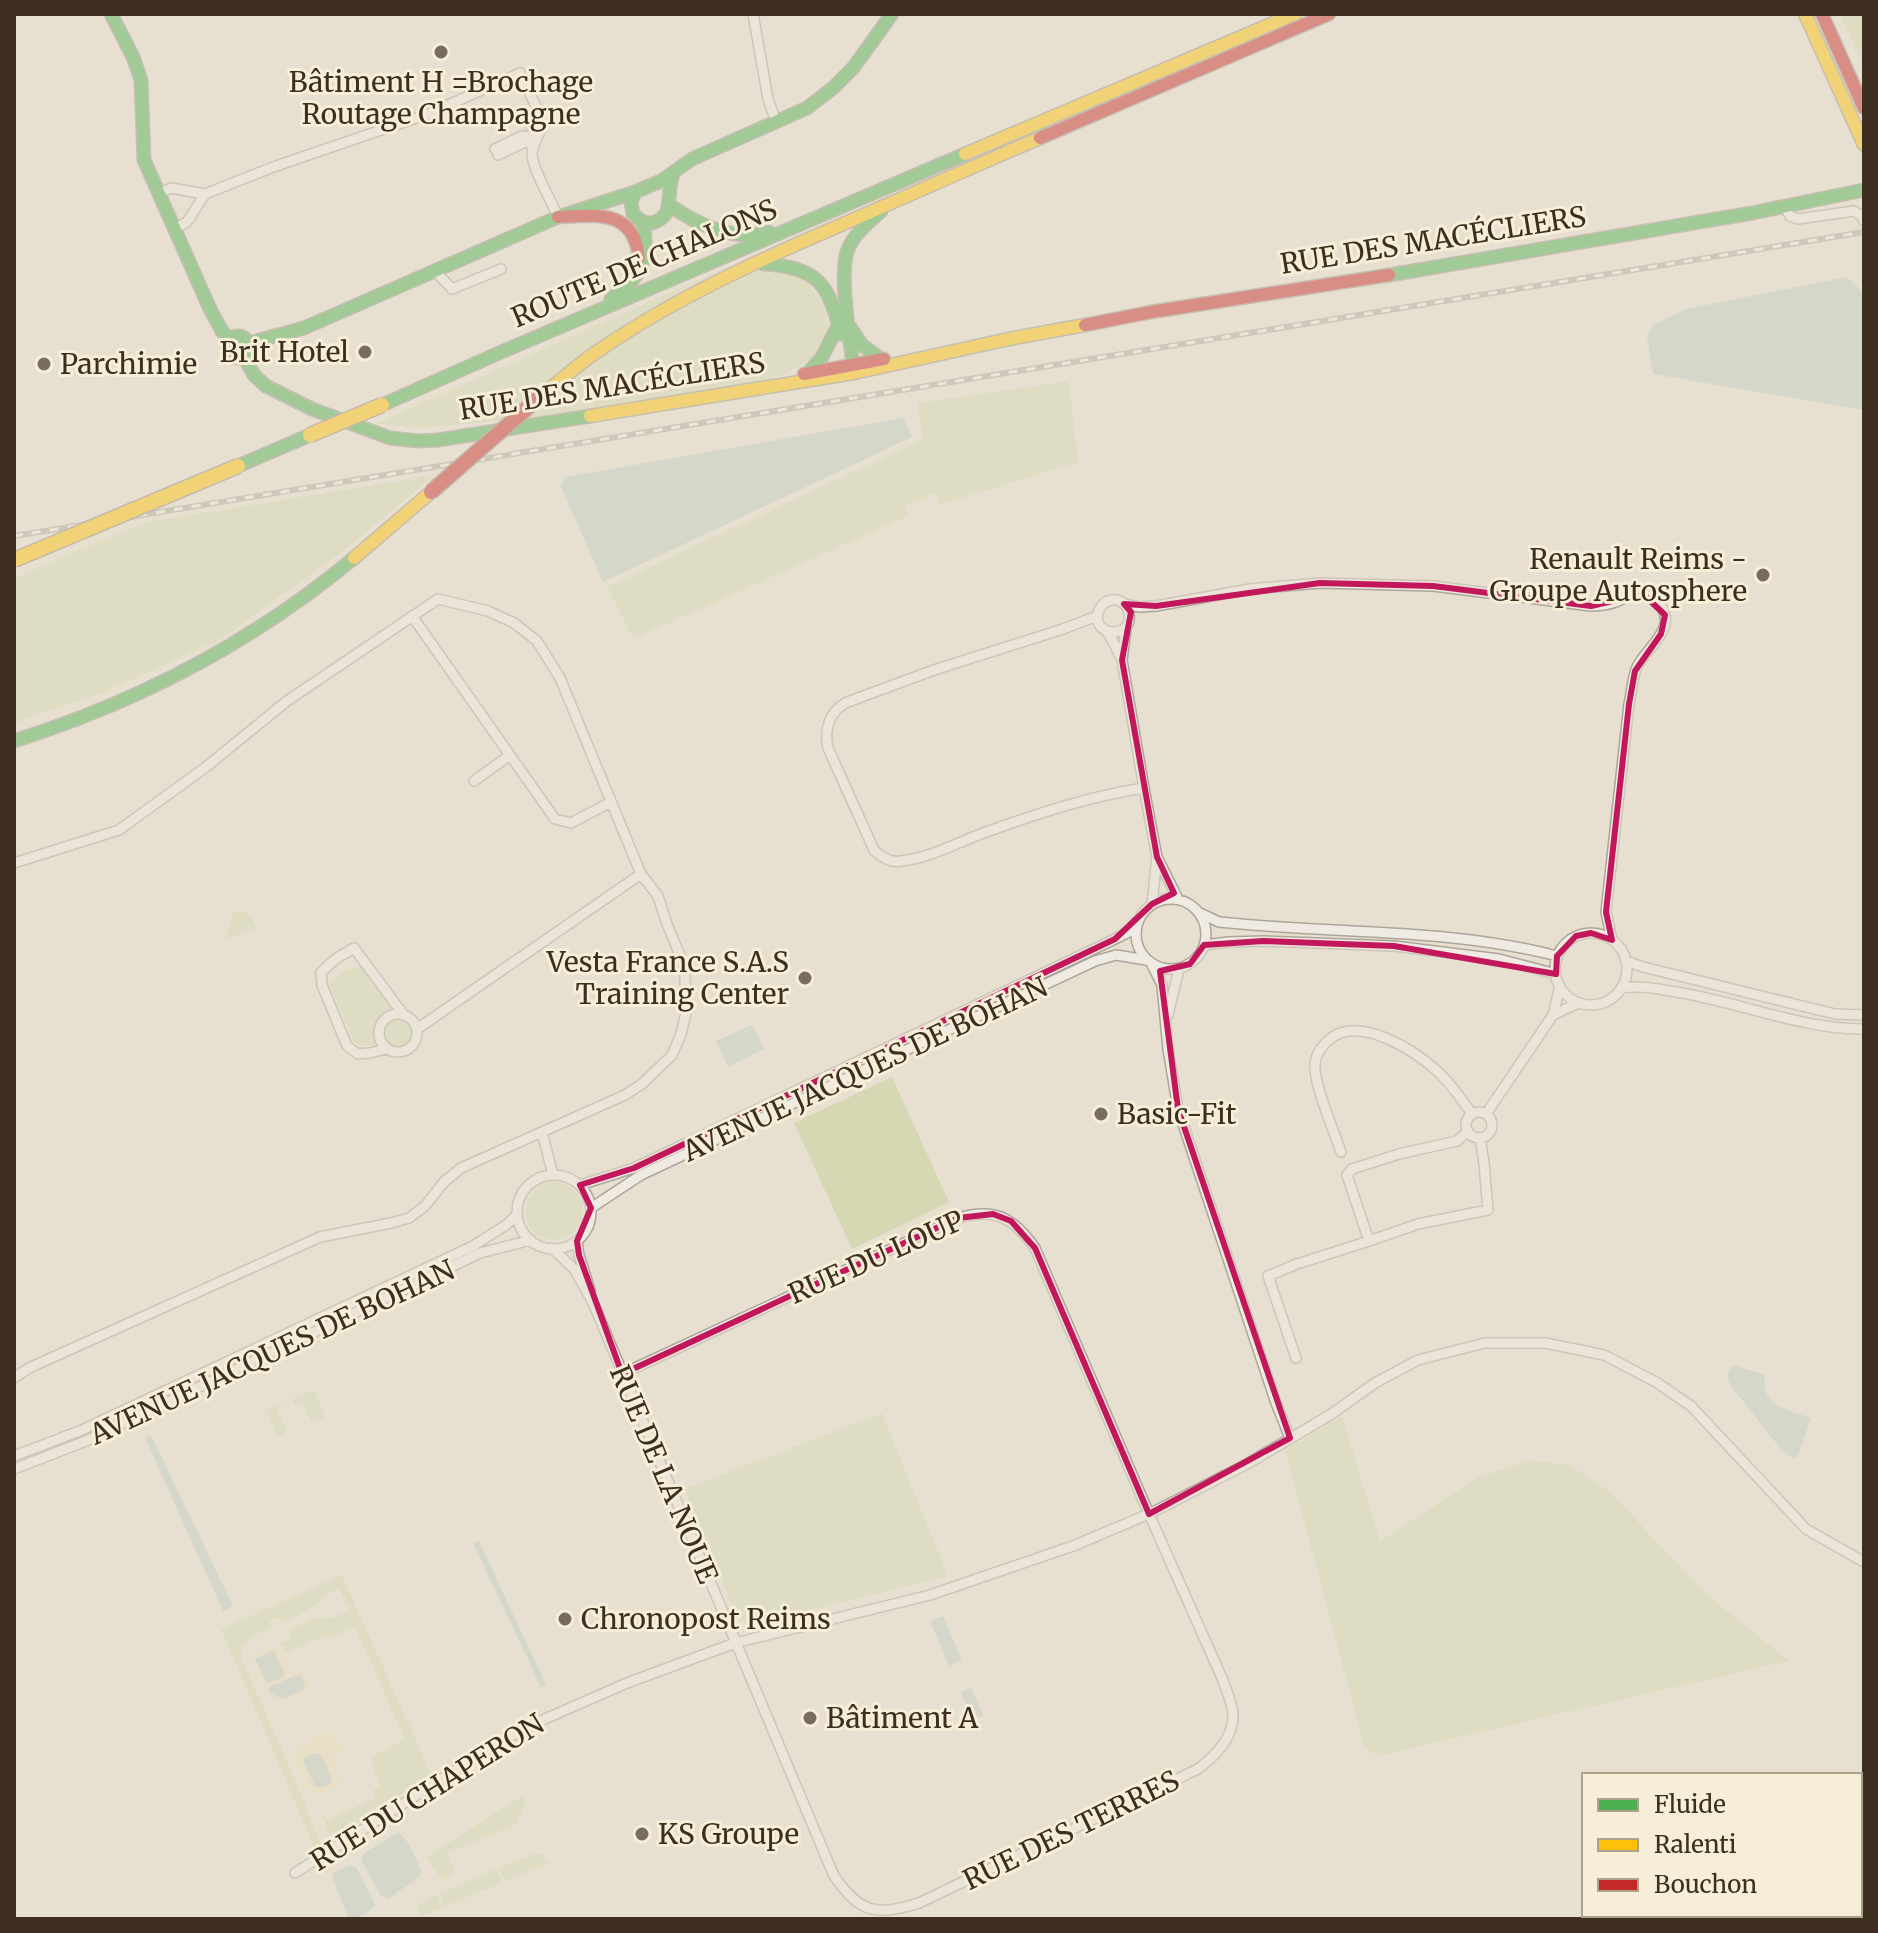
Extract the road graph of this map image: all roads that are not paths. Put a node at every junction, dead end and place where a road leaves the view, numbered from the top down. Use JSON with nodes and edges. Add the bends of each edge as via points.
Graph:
{"nodes":[{"id":1,"x":111,"y":14,"type":"edge"},
{"id":2,"x":753,"y":14,"type":"edge"},
{"id":3,"x":892,"y":14,"type":"edge"},
{"id":4,"x":1295,"y":14,"type":"edge"},
{"id":5,"x":1329,"y":14,"type":"edge"},
{"id":6,"x":1805,"y":14,"type":"edge"},
{"id":7,"x":1822,"y":14,"type":"edge"},
{"id":8,"x":1864,"y":108,"type":"edge"},
{"id":9,"x":526,"y":115,"type":"dead end"},
{"id":10,"x":776,"y":122,"type":"junction"},
{"id":11,"x":537,"y":138,"type":"junction"},
{"id":12,"x":1864,"y":145,"type":"edge"},
{"id":13,"x":497,"y":152,"type":"dead end"},
{"id":14,"x":673,"y":174,"type":"junction"},
{"id":15,"x":653,"y":185,"type":"junction"},
{"id":16,"x":1860,"y":191,"type":"edge"},
{"id":17,"x":635,"y":192,"type":"junction"},
{"id":18,"x":158,"y":194,"type":"junction"},
{"id":19,"x":205,"y":194,"type":"junction"},
{"id":20,"x":669,"y":201,"type":"junction"},
{"id":21,"x":889,"y":203,"type":"junction"},
{"id":22,"x":594,"y":204,"type":"junction"},
{"id":23,"x":1785,"y":207,"type":"junction"},
{"id":24,"x":558,"y":217,"type":"junction"},
{"id":25,"x":638,"y":218,"type":"junction"},
{"id":26,"x":812,"y":221,"type":"junction"},
{"id":27,"x":1864,"y":221,"type":"edge"},
{"id":28,"x":174,"y":229,"type":"junction"},
{"id":29,"x":754,"y":265,"type":"junction"},
{"id":30,"x":501,"y":269,"type":"dead end"},
{"id":31,"x":435,"y":271,"type":"junction"},
{"id":32,"x":635,"y":279,"type":"junction"},
{"id":33,"x":843,"y":324,"type":"junction"},
{"id":34,"x":1009,"y":339,"type":"junction"},
{"id":35,"x":246,"y":350,"type":"junction"},
{"id":36,"x":499,"y":353,"type":"junction"},
{"id":37,"x":881,"y":359,"type":"junction"},
{"id":38,"x":850,"y":369,"type":"junction"},
{"id":39,"x":808,"y":373,"type":"junction"},
{"id":40,"x":764,"y":389,"type":"junction"},
{"id":41,"x":14,"y":560,"type":"edge"},
{"id":42,"x":1124,"y":604,"type":"junction"},
{"id":43,"x":412,"y":616,"type":"junction"},
{"id":44,"x":1097,"y":616,"type":"junction"},
{"id":45,"x":1126,"y":628,"type":"junction"},
{"id":46,"x":1107,"y":631,"type":"junction"},
{"id":47,"x":1122,"y":660,"type":"junction"},
{"id":48,"x":14,"y":741,"type":"edge"},
{"id":49,"x":510,"y":755,"type":"junction"},
{"id":50,"x":474,"y":781,"type":"dead end"},
{"id":51,"x":1144,"y":788,"type":"junction"},
{"id":52,"x":611,"y":802,"type":"junction"},
{"id":53,"x":1157,"y":857,"type":"junction"},
{"id":54,"x":14,"y":863,"type":"edge"},
{"id":55,"x":641,"y":874,"type":"junction"},
{"id":56,"x":1178,"y":899,"type":"junction"},
{"id":57,"x":1152,"y":904,"type":"junction"},
{"id":58,"x":1200,"y":913,"type":"junction"},
{"id":59,"x":1137,"y":921,"type":"junction"},
{"id":60,"x":1612,"y":940,"type":"junction"},
{"id":61,"x":1204,"y":945,"type":"junction"},
{"id":62,"x":1557,"y":956,"type":"junction"},
{"id":63,"x":1626,"y":961,"type":"junction"},
{"id":64,"x":1149,"y":962,"type":"junction"},
{"id":65,"x":1179,"y":969,"type":"junction"},
{"id":66,"x":1556,"y":974,"type":"junction"},
{"id":67,"x":1560,"y":986,"type":"junction"},
{"id":68,"x":1621,"y":988,"type":"junction"},
{"id":69,"x":1578,"y":1003,"type":"junction"},
{"id":70,"x":403,"y":1014,"type":"junction"},
{"id":71,"x":1553,"y":1015,"type":"junction"},
{"id":72,"x":1864,"y":1015,"type":"edge"},
{"id":73,"x":1166,"y":1022,"type":"junction"},
{"id":74,"x":417,"y":1029,"type":"junction"},
{"id":75,"x":1864,"y":1029,"type":"edge"},
{"id":76,"x":386,"y":1049,"type":"junction"},
{"id":77,"x":1472,"y":1114,"type":"junction"},
{"id":78,"x":1486,"y":1114,"type":"junction"},
{"id":79,"x":542,"y":1132,"type":"junction"},
{"id":80,"x":1467,"y":1132,"type":"junction"},
{"id":81,"x":1480,"y":1138,"type":"junction"},
{"id":82,"x":1341,"y":1152,"type":"dead end"},
{"id":83,"x":553,"y":1175,"type":"junction"},
{"id":84,"x":580,"y":1185,"type":"junction"},
{"id":85,"x":591,"y":1208,"type":"junction"},
{"id":86,"x":517,"y":1215,"type":"junction"},
{"id":87,"x":531,"y":1240,"type":"junction"},
{"id":88,"x":577,"y":1241,"type":"junction"},
{"id":89,"x":1369,"y":1241,"type":"junction"},
{"id":90,"x":552,"y":1248,"type":"junction"},
{"id":91,"x":594,"y":1305,"type":"junction"},
{"id":92,"x":1296,"y":1358,"type":"dead end"},
{"id":93,"x":622,"y":1374,"type":"junction"},
{"id":94,"x":14,"y":1378,"type":"edge"},
{"id":95,"x":1290,"y":1438,"type":"junction"},
{"id":96,"x":14,"y":1456,"type":"edge"},
{"id":97,"x":14,"y":1469,"type":"edge"},
{"id":98,"x":1149,"y":1514,"type":"junction"},
{"id":99,"x":1864,"y":1559,"type":"edge"},
{"id":100,"x":735,"y":1643,"type":"junction"},
{"id":101,"x":295,"y":1873,"type":"dead end"}],
"edges":[{"from":1,"to":18,"type":"main road","via":[[141,80],[144,160]]},
{"from":2,"to":10,"type":"street"},
{"from":3,"to":10,"type":"main road","via":[[833,88]]},
{"from":4,"to":26,"type":"main road","name":"ROUTE DE CHALONS"},
{"from":5,"to":21,"type":"main road","name":"ROUTE DE CHALONS"},
{"from":6,"to":12,"type":"main road"},
{"from":7,"to":8,"type":"main road"},
{"from":9,"to":11,"type":"street"},
{"from":10,"to":14,"type":"main road","via":[[692,159]]},
{"from":11,"to":13,"type":"street","via":[[522,136]]},
{"from":11,"to":19,"type":"street","via":[[544,123],[520,73],[428,114]]},
{"from":11,"to":24,"type":"street","via":[[532,155]]},
{"from":14,"to":15,"type":"main road"},
{"from":14,"to":20,"type":"main road"},
{"from":15,"to":17,"type":"main road"},
{"from":15,"to":20,"type":"main road"},
{"from":16,"to":23,"type":"main road","name":"RUE DES MACÉCLIERS"},
{"from":17,"to":22,"type":"main road"},
{"from":17,"to":25,"type":"main road","via":[[631,202]]},
{"from":18,"to":19,"type":"street","via":[[171,188]]},
{"from":18,"to":28,"type":"main road"},
{"from":19,"to":28,"type":"street","via":[[187,222]]},
{"from":20,"to":25,"type":"main road","via":[[660,220]]},
{"from":20,"to":26,"type":"main road","via":[[683,214],[730,234],[749,236]]},
{"from":21,"to":29,"type":"main road","name":"ROUTE DE CHALONS"},
{"from":21,"to":33,"type":"main road","via":[[855,235],[845,256]]},
{"from":22,"to":24,"type":"main road"},
{"from":22,"to":25,"type":"main road","via":[[620,206]]},
{"from":23,"to":27,"type":"street","via":[[1798,219],[1854,211]]},
{"from":23,"to":34,"type":"main road","name":"RUE DES MACÉCLIERS"},
{"from":24,"to":31,"type":"main road"},
{"from":24,"to":32,"type":"main road","via":[[591,215],[623,222],[638,241]]},
{"from":25,"to":32,"type":"main road","via":[[647,246]]},
{"from":26,"to":36,"type":"main road","name":"ROUTE DE CHALONS"},
{"from":28,"to":35,"type":"main road","name":"RUE DES MACÉCLIERS","via":[[230,340],[231,356],[237,359]]},
{"from":29,"to":33,"type":"main road","via":[[790,265],[807,273],[830,294]]},
{"from":29,"to":48,"type":"main road","name":"ROUTE DE CHALONS","bridge":true,"via":[[673,305],[582,362],[345,565],[247,635],[145,691]]},
{"from":30,"to":31,"type":"street","via":[[452,289]]},
{"from":31,"to":35,"type":"main road"},
{"from":32,"to":36,"type":"main road","via":[[610,300]]},
{"from":33,"to":37,"type":"main road"},
{"from":33,"to":38,"type":"main road"},
{"from":33,"to":39,"type":"main road"},
{"from":34,"to":37,"type":"main road","name":"RUE DES MACÉCLIERS"},
{"from":34,"to":38,"type":"main road","name":"RUE DES MACÉCLIERS"},
{"from":35,"to":40,"type":"main road","name":"RUE DES MACÉCLIERS","via":[[254,375],[293,401],[355,427],[418,441]]},
{"from":36,"to":41,"type":"main road","name":"ROUTE DE CHALONS","bridge":true},
{"from":37,"to":38,"type":"main road","name":"RUE DES MACÉCLIERS"},
{"from":38,"to":39,"type":"main road","name":"RUE DES MACÉCLIERS"},
{"from":38,"to":40,"type":"main road","name":"RUE DES MACÉCLIERS"},
{"from":39,"to":40,"type":"main road","name":"RUE DES MACÉCLIERS"},
{"from":42,"to":44,"type":"street","via":[[1107,601]]},
{"from":42,"to":45,"type":"street","via":[[1130,613]]},
{"from":42,"to":60,"type":"street","via":[[1156,606],[1320,583],[1433,586],[1591,606],[1634,594],[1652,597],[1662,607],[1666,625],[1635,671],[1629,704],[1606,912]]},
{"from":43,"to":49,"type":"street"},
{"from":43,"to":52,"type":"street","via":[[438,599],[488,611],[537,641],[560,678]]},
{"from":43,"to":54,"type":"street","via":[[287,701],[119,830]]},
{"from":44,"to":46,"type":"street"},
{"from":44,"to":51,"type":"street","via":[[845,703],[828,722],[828,748],[874,850],[896,862],[1061,807]]},
{"from":45,"to":46,"type":"street"},
{"from":45,"to":47,"type":"street"},
{"from":46,"to":47,"type":"street"},
{"from":47,"to":51,"type":"street"},
{"from":49,"to":50,"type":"street"},
{"from":49,"to":52,"type":"street","via":[[555,819],[571,823]]},
{"from":51,"to":53,"type":"street"},
{"from":52,"to":55,"type":"street"},
{"from":53,"to":56,"type":"street"},
{"from":53,"to":57,"type":"street"},
{"from":55,"to":74,"type":"street"},
{"from":55,"to":79,"type":"street","via":[[658,896],[684,965],[687,1009],[681,1034],[672,1055],[642,1084]]},
{"from":56,"to":57,"type":"street"},
{"from":56,"to":58,"type":"street"},
{"from":57,"to":59,"type":"street"},
{"from":58,"to":61,"type":"street"},
{"from":58,"to":62,"type":"street","via":[[1219,922],[1438,936]]},
{"from":59,"to":64,"type":"street","via":[[1136,942]]},
{"from":59,"to":84,"type":"street","name":"AVENUE JACQUES DE BOHAN","via":[[1129,932],[634,1168]]},
{"from":60,"to":62,"type":"street","via":[[1591,933],[1576,936]]},
{"from":60,"to":63,"type":"street"},
{"from":61,"to":65,"type":"street","via":[[1199,956]]},
{"from":61,"to":66,"type":"street","via":[[1263,941],[1394,946],[1499,959]]},
{"from":62,"to":66,"type":"street"},
{"from":63,"to":68,"type":"street"},
{"from":63,"to":72,"type":"street","via":[[1835,1014]]},
{"from":64,"to":65,"type":"street"},
{"from":64,"to":73,"type":"street","via":[[1162,985]]},
{"from":64,"to":85,"type":"street","name":"AVENUE JACQUES DE BOHAN","via":[[1116,955],[1095,961],[641,1175]]},
{"from":65,"to":73,"type":"street"},
{"from":66,"to":67,"type":"street"},
{"from":67,"to":69,"type":"street"},
{"from":67,"to":71,"type":"street"},
{"from":68,"to":69,"type":"street","via":[[1604,1003]]},
{"from":68,"to":75,"type":"street","via":[[1690,994]]},
{"from":69,"to":71,"type":"street"},
{"from":70,"to":74,"type":"street"},
{"from":70,"to":76,"type":"street","via":[[390,1015],[381,1025],[379,1038]]},
{"from":70,"to":76,"type":"street","via":[[354,948],[321,972],[347,1046],[358,1054]]},
{"from":71,"to":78,"type":"street"},
{"from":73,"to":95,"type":"street","via":[[1178,1109]]},
{"from":74,"to":76,"type":"street","via":[[416,1042],[407,1051]]},
{"from":77,"to":78,"type":"street"},
{"from":77,"to":80,"type":"street"},
{"from":77,"to":82,"type":"street","via":[[1417,1054],[1367,1032],[1346,1031],[1324,1045],[1315,1064]]},
{"from":78,"to":81,"type":"street","via":[[1492,1128]]},
{"from":79,"to":83,"type":"street"},
{"from":79,"to":94,"type":"street","via":[[461,1168],[409,1218],[320,1237]]},
{"from":80,"to":81,"type":"street"},
{"from":80,"to":89,"type":"street","via":[[1457,1141],[1352,1169],[1347,1175]]},
{"from":81,"to":89,"type":"street","via":[[1488,1210],[1418,1224]]},
{"from":83,"to":84,"type":"street"},
{"from":83,"to":86,"type":"street","via":[[526,1187]]},
{"from":84,"to":85,"type":"street"},
{"from":85,"to":88,"type":"street","via":[[588,1226]]},
{"from":86,"to":87,"type":"street"},
{"from":86,"to":96,"type":"street","name":"AVENUE JACQUES DE BOHAN","via":[[473,1246],[82,1430]]},
{"from":87,"to":90,"type":"street"},
{"from":87,"to":97,"type":"street","name":"AVENUE JACQUES DE BOHAN","via":[[480,1253],[86,1441]]},
{"from":88,"to":90,"type":"street"},
{"from":88,"to":91,"type":"street"},
{"from":89,"to":92,"type":"street","via":[[1268,1276]]},
{"from":90,"to":91,"type":"street","via":[[575,1270]]},
{"from":91,"to":93,"type":"street","name":"RUE DE LA NOUE"},
{"from":93,"to":98,"type":"street","name":"RUE DU LOUP","via":[[958,1218],[993,1214],[1011,1221],[1035,1248]]},
{"from":93,"to":100,"type":"street","name":"RUE DE LA NOUE"},
{"from":95,"to":98,"type":"street","name":"RUE DU CHAPERON"},
{"from":95,"to":99,"type":"street","name":"RUE DU CHAPERON","via":[[1418,1360],[1485,1343],[1545,1343],[1604,1355],[1691,1406],[1806,1529]]},
{"from":98,"to":100,"type":"street","name":"RUE DU CHAPERON","via":[[930,1595]]},
{"from":98,"to":100,"type":"street","name":"RUE DES TERRES","via":[[1229,1697],[1233,1717],[1221,1748],[1198,1769],[919,1903],[872,1910],[843,1890]]},
{"from":100,"to":101,"type":"street","name":"RUE DU CHAPERON","via":[[627,1683],[512,1735]]}]}
